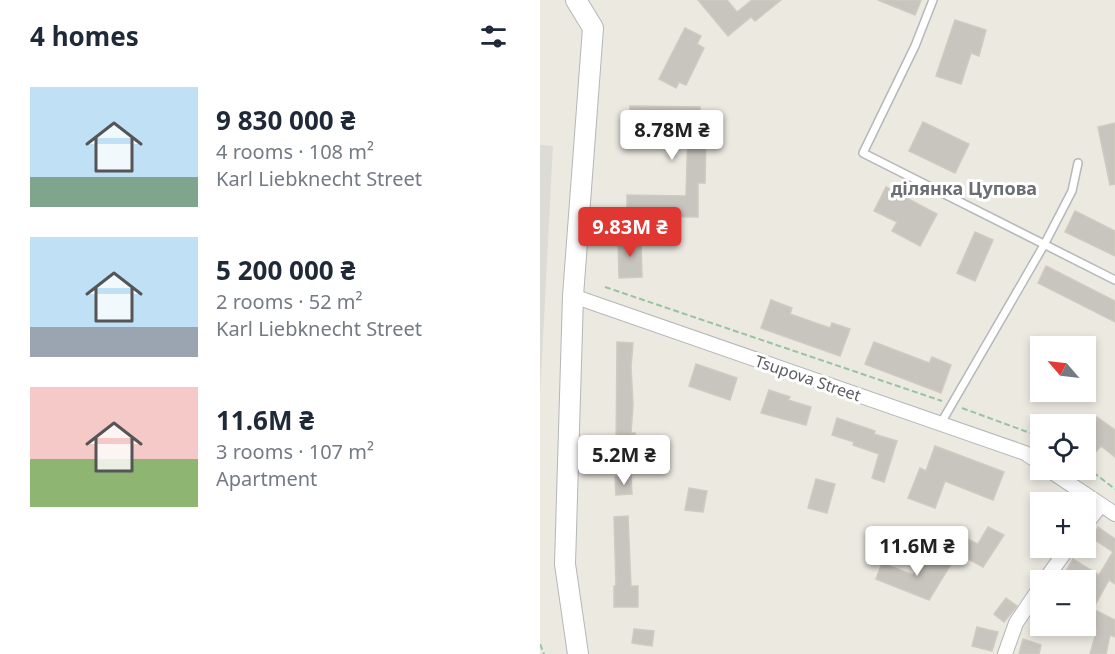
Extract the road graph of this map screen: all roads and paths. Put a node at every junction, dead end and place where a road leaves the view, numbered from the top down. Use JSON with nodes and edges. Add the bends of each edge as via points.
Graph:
{"nodes":[{"id":1,"x":576,"y":0,"type":"edge"},
{"id":2,"x":933,"y":0,"type":"edge"},
{"id":3,"x":1078,"y":163,"type":"dead end"},
{"id":4,"x":1044,"y":244,"type":"junction"},
{"id":5,"x":1115,"y":280,"type":"edge"},
{"id":6,"x":605,"y":287,"type":"dead end"},
{"id":7,"x":573,"y":296,"type":"junction"},
{"id":8,"x":951,"y":404,"type":"junction"},
{"id":9,"x":940,"y":423,"type":"junction"},
{"id":10,"x":1030,"y":433,"type":"edge"},
{"id":11,"x":1030,"y":457,"type":"edge"},
{"id":12,"x":1096,"y":475,"type":"edge"},
{"id":13,"x":1064,"y":480,"type":"edge"},
{"id":14,"x":1115,"y":489,"type":"edge"},
{"id":15,"x":1101,"y":505,"type":"junction"},
{"id":16,"x":1096,"y":511,"type":"edge"},
{"id":17,"x":1115,"y":514,"type":"edge"},
{"id":18,"x":1030,"y":602,"type":"edge"},
{"id":19,"x":540,"y":644,"type":"edge"},
{"id":20,"x":544,"y":654,"type":"edge"},
{"id":21,"x":578,"y":654,"type":"edge"},
{"id":22,"x":1005,"y":654,"type":"edge"}],
"edges":[{"from":1,"to":7,"type":"street","via":[[593,28]]},
{"from":2,"to":4,"type":"lane","via":[[863,153]]},
{"from":3,"to":4,"type":"lane","via":[[1072,191]]},
{"from":4,"to":5,"type":"lane"},
{"from":4,"to":8,"type":"lane"},
{"from":6,"to":8,"type":"path"},
{"from":7,"to":9,"type":"street","name":"Tsupova Street"},
{"from":7,"to":21,"type":"street","via":[[565,564]]},
{"from":8,"to":9,"type":"lane"},
{"from":8,"to":10,"type":"path"},
{"from":9,"to":11,"type":"street","name":"Tsupova Street"},
{"from":12,"to":14,"type":"path"},
{"from":13,"to":15,"type":"street"},
{"from":15,"to":16,"type":"street"},
{"from":15,"to":17,"type":"street"},
{"from":18,"to":22,"type":"street","via":[[1016,623]]},
{"from":19,"to":20,"type":"path"}]}
